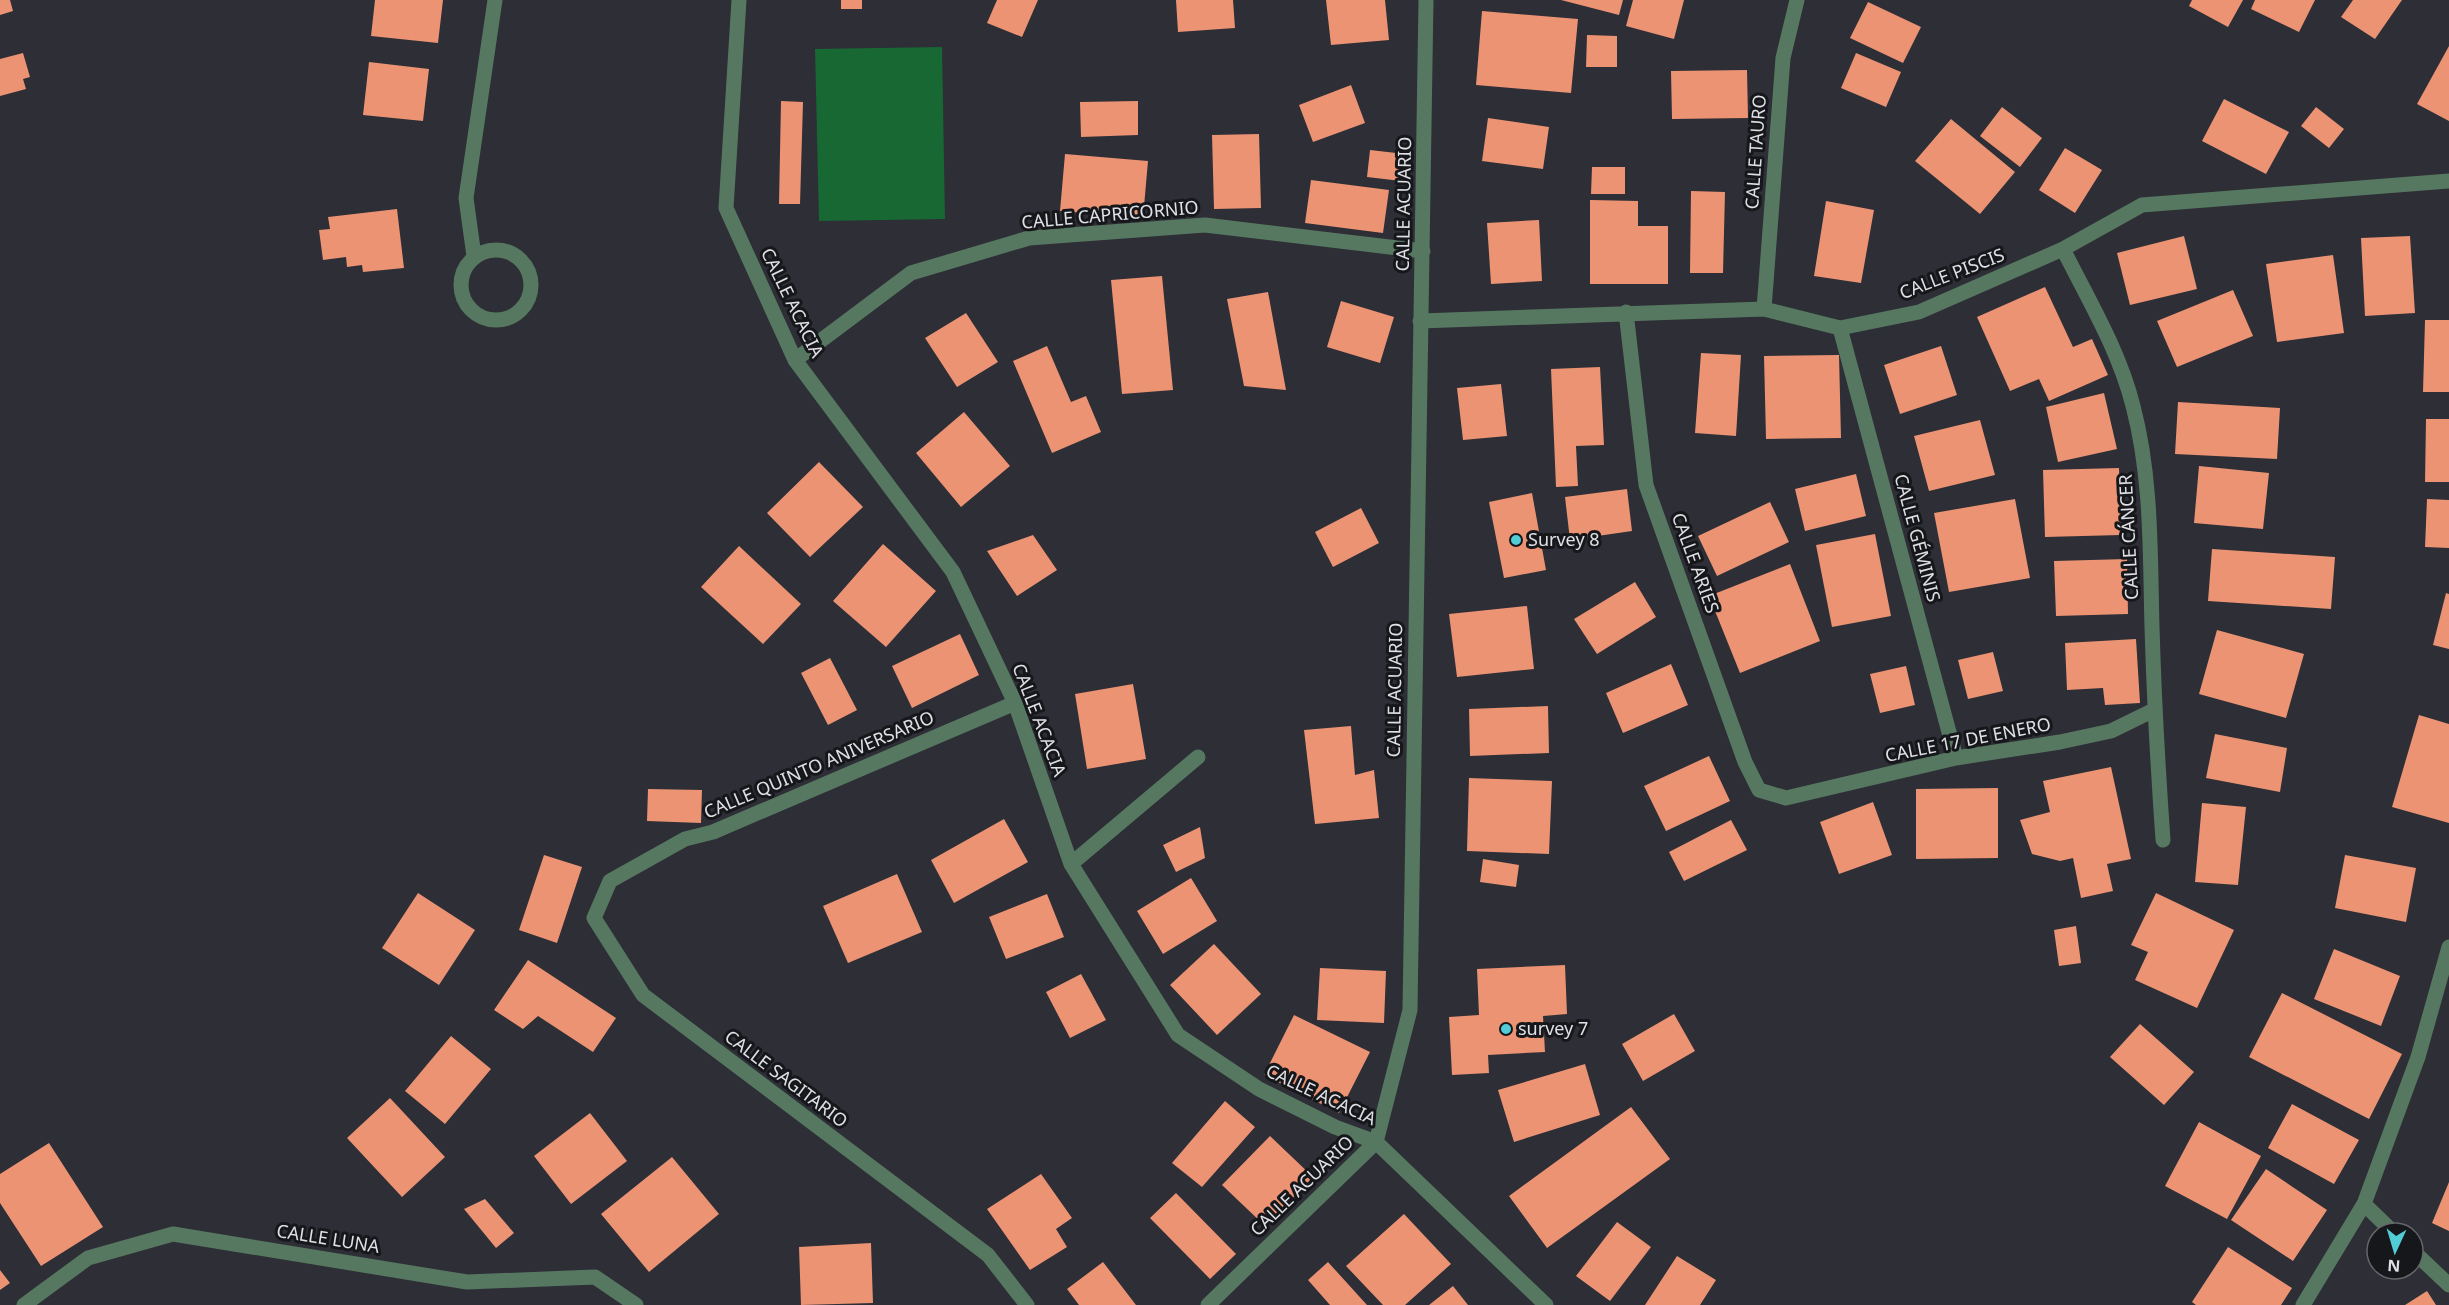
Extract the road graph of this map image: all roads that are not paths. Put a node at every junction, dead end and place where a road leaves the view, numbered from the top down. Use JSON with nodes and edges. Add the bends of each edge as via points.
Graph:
{"nodes":[{"id":1,"x":495,"y":0,"type":"edge"},
{"id":2,"x":739,"y":0,"type":"edge"},
{"id":3,"x":1426,"y":0,"type":"edge"},
{"id":4,"x":1797,"y":0,"type":"edge"},
{"id":5,"x":2449,"y":181,"type":"edge"},
{"id":6,"x":2062,"y":249,"type":"junction"},
{"id":7,"x":1423,"y":251,"type":"junction"},
{"id":8,"x":474,"y":256,"type":"junction"},
{"id":9,"x":1764,"y":309,"type":"junction"},
{"id":10,"x":1626,"y":312,"type":"junction"},
{"id":11,"x":1420,"y":321,"type":"junction"},
{"id":12,"x":1840,"y":328,"type":"junction"},
{"id":13,"x":795,"y":360,"type":"junction"},
{"id":14,"x":1015,"y":703,"type":"junction"},
{"id":15,"x":2154,"y":710,"type":"junction"},
{"id":16,"x":1198,"y":757,"type":"dead end"},
{"id":17,"x":1956,"y":758,"type":"junction"},
{"id":18,"x":1786,"y":798,"type":"joint"},
{"id":19,"x":2163,"y":840,"type":"dead end"},
{"id":20,"x":1071,"y":864,"type":"junction"},
{"id":21,"x":640,"y":865,"type":"joint"},
{"id":22,"x":2449,"y":947,"type":"edge"},
{"id":23,"x":1376,"y":1142,"type":"junction"},
{"id":24,"x":2364,"y":1204,"type":"junction"},
{"id":25,"x":2382,"y":1221,"type":"edge"},
{"id":26,"x":2425,"y":1262,"type":"edge"},
{"id":27,"x":2449,"y":1285,"type":"edge"},
{"id":28,"x":24,"y":1305,"type":"edge"},
{"id":29,"x":636,"y":1305,"type":"edge"},
{"id":30,"x":1027,"y":1305,"type":"edge"},
{"id":31,"x":1208,"y":1305,"type":"edge"},
{"id":32,"x":1546,"y":1305,"type":"edge"},
{"id":33,"x":2303,"y":1305,"type":"edge"}],
"edges":[{"from":1,"to":8,"type":"street","via":[[466,198]]},
{"from":2,"to":13,"type":"street","name":"CALLE ACACIA","via":[[726,208]]},
{"from":3,"to":7,"type":"street","name":"CALLE ACUARIO"},
{"from":4,"to":9,"type":"street","name":"CALLE TAURO","via":[[1783,58]]},
{"from":5,"to":6,"type":"street","name":"CALLE PISCIS","via":[[2142,205]]},
{"from":6,"to":12,"type":"street","name":"CALLE PISCIS","via":[[1919,312]]},
{"from":6,"to":15,"type":"street","name":"CALLE CÁNCER","via":[[2125,375],[2146,465]]},
{"from":7,"to":11,"type":"street","name":"CALLE ACUARIO"},
{"from":7,"to":13,"type":"street","name":"CALLE CAPRICORNIO","via":[[1205,225],[1029,238],[911,273]]},
{"from":8,"to":8,"type":"street","via":[[460,285],[467,306],[485,319],[496,321],[518,313],[531,292],[528,269],[510,252],[498,249]]},
{"from":9,"to":10,"type":"street","name":"CALLE PISCIS"},
{"from":9,"to":12,"type":"street","name":"CALLE PISCIS"},
{"from":10,"to":11,"type":"street","name":"CALLE PISCIS"},
{"from":10,"to":18,"type":"street","name":"CALLE ARIES","via":[[1646,485],[1745,762],[1759,790]]},
{"from":11,"to":23,"type":"street","name":"CALLE ACUARIO","via":[[1410,1010]]},
{"from":12,"to":17,"type":"street","name":"CALLE GÉMINIS"},
{"from":13,"to":14,"type":"street","name":"CALLE ACACIA","via":[[953,572]]},
{"from":14,"to":20,"type":"street","name":"CALLE ACACIA"},
{"from":14,"to":21,"type":"street","name":"CALLE QUINTO ANIVERSARIO","via":[[713,832],[685,839]]},
{"from":15,"to":17,"type":"street","name":"CALLE 17 DE ENERO","via":[[2110,731]]},
{"from":15,"to":19,"type":"street","name":"CALLE CÁNCER"},
{"from":16,"to":20,"type":"street"},
{"from":17,"to":18,"type":"street","name":"CALLE 17 DE ENERO"},
{"from":20,"to":23,"type":"street","name":"CALLE ACACIA","via":[[1178,1035],[1259,1089],[1335,1127]]},
{"from":21,"to":30,"type":"street","name":"CALLE SAGITARIO","via":[[610,881],[594,918],[643,995],[988,1256]]},
{"from":22,"to":24,"type":"street","via":[[2418,1057]]},
{"from":23,"to":31,"type":"street","name":"CALLE ACUARIO"},
{"from":23,"to":32,"type":"street","name":"CALLE ACACIA"},
{"from":24,"to":25,"type":"street"},
{"from":24,"to":33,"type":"street"},
{"from":26,"to":27,"type":"street"},
{"from":28,"to":29,"type":"street","name":"CALLE LUNA","via":[[88,1258],[174,1234],[467,1282],[595,1277]]}]}
